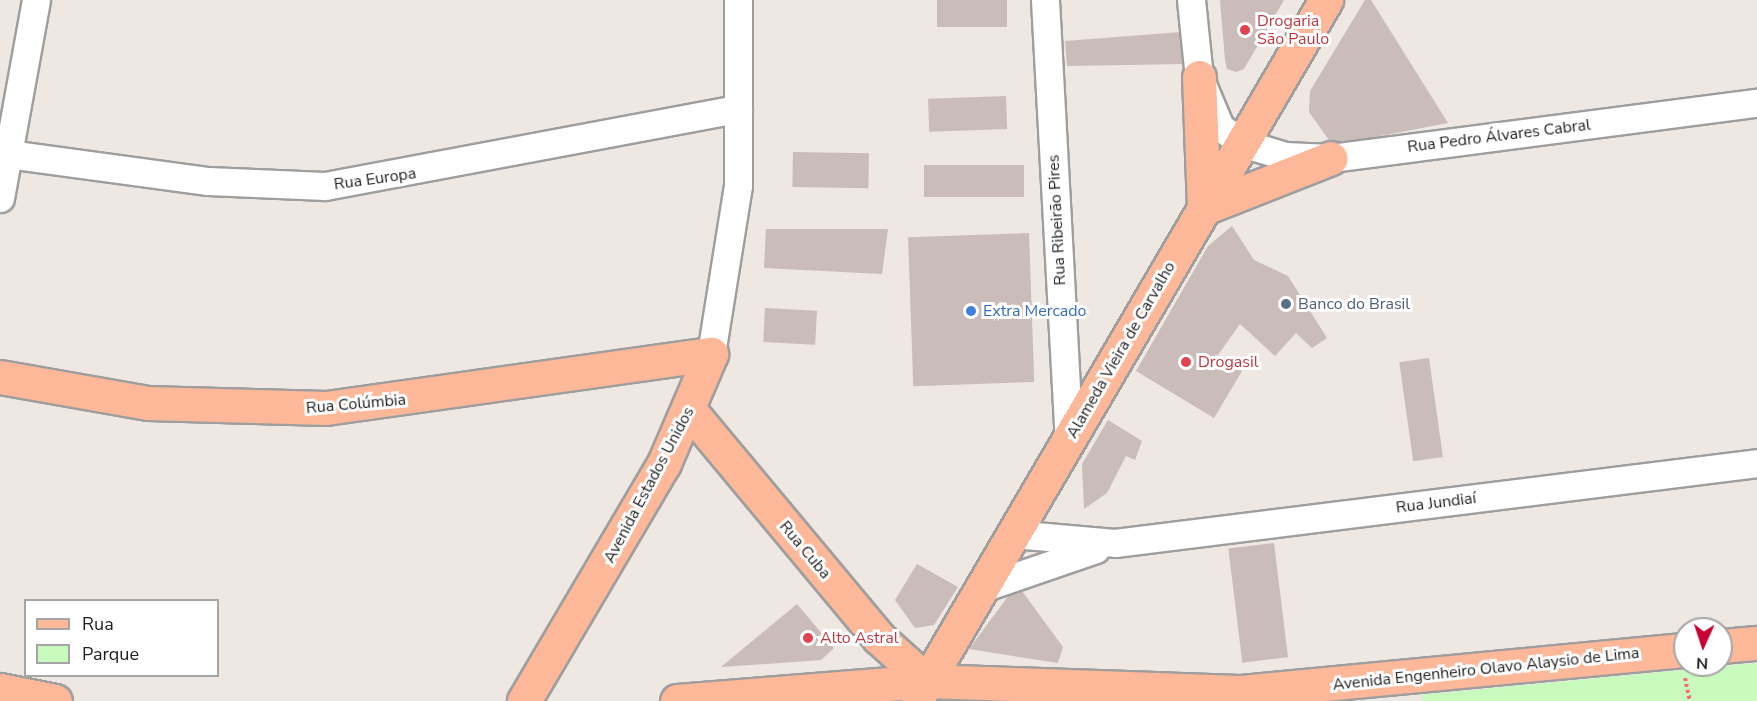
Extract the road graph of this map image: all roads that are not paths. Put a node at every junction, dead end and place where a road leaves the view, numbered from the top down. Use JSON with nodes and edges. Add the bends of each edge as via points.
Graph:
{"nodes":[{"id":1,"x":36,"y":0,"type":"edge"},
{"id":2,"x":738,"y":0,"type":"edge"},
{"id":3,"x":1045,"y":0,"type":"edge"},
{"id":4,"x":1191,"y":0,"type":"edge"},
{"id":5,"x":1326,"y":0,"type":"edge"},
{"id":6,"x":1199,"y":77,"type":"junction"},
{"id":7,"x":1757,"y":103,"type":"edge"},
{"id":8,"x":738,"y":110,"type":"junction"},
{"id":9,"x":1242,"y":143,"type":"junction"},
{"id":10,"x":8,"y":154,"type":"junction"},
{"id":11,"x":1331,"y":158,"type":"junction"},
{"id":12,"x":0,"y":198,"type":"edge"},
{"id":13,"x":1204,"y":208,"type":"junction"},
{"id":14,"x":711,"y":354,"type":"junction"},
{"id":15,"x":0,"y":377,"type":"edge"},
{"id":16,"x":690,"y":411,"type":"junction"},
{"id":17,"x":1069,"y":440,"type":"junction"},
{"id":18,"x":1757,"y":463,"type":"edge"},
{"id":19,"x":1013,"y":534,"type":"junction"},
{"id":20,"x":1115,"y":543,"type":"junction"},
{"id":21,"x":982,"y":588,"type":"junction"},
{"id":22,"x":1757,"y":643,"type":"edge"},
{"id":23,"x":1733,"y":645,"type":"edge"},
{"id":24,"x":1673,"y":664,"type":"edge"},
{"id":25,"x":0,"y":690,"type":"edge"},
{"id":26,"x":922,"y":691,"type":"edge"},
{"id":27,"x":1306,"y":695,"type":"edge"},
{"id":28,"x":1232,"y":696,"type":"edge"},
{"id":29,"x":55,"y":701,"type":"edge"},
{"id":30,"x":524,"y":701,"type":"edge"},
{"id":31,"x":677,"y":701,"type":"edge"}],
"edges":[{"from":1,"to":10,"type":"street"},
{"from":2,"to":8,"type":"street","name":"Avenida Estados Unidos"},
{"from":3,"to":17,"type":"street","name":"Rua Ribeirão Pires"},
{"from":4,"to":6,"type":"street"},
{"from":5,"to":9,"type":"main road","name":"Alameda Vieira de Carvalho"},
{"from":6,"to":9,"type":"street","via":[[1220,127]]},
{"from":6,"to":13,"type":"main road"},
{"from":7,"to":11,"type":"street","name":"Rua Pedro Álvares Cabral"},
{"from":8,"to":10,"type":"street","name":"Rua Europa","via":[[326,186],[208,181]]},
{"from":8,"to":14,"type":"street","name":"Avenida Estados Unidos","via":[[738,186],[728,272]]},
{"from":9,"to":11,"type":"street","name":"Rua Pedro Álvares Cabral","via":[[1285,156]]},
{"from":9,"to":13,"type":"main road","name":"Alameda Vieira de Carvalho"},
{"from":10,"to":12,"type":"street"},
{"from":11,"to":13,"type":"main road"},
{"from":13,"to":17,"type":"main road","name":"Alameda Vieira de Carvalho"},
{"from":14,"to":15,"type":"main road","name":"Rua Colúmbia","via":[[326,408],[148,403]]},
{"from":14,"to":16,"type":"main road","name":"Avenida Estados Unidos"},
{"from":16,"to":26,"type":"main road","name":"Rua Cuba"},
{"from":16,"to":30,"type":"main road","name":"Avenida Estados Unidos"},
{"from":17,"to":19,"type":"main road","name":"Alameda Vieira de Carvalho"},
{"from":18,"to":20,"type":"street","name":"Rua Jundiaí"},
{"from":19,"to":20,"type":"street","name":"Rua Jundiaí"},
{"from":19,"to":21,"type":"main road","name":"Alameda Vieira de Carvalho"},
{"from":20,"to":21,"type":"street","name":"Rua Jundiaí"},
{"from":21,"to":26,"type":"main road","name":"Alameda Vieira de Carvalho"},
{"from":22,"to":23,"type":"main road"},
{"from":24,"to":27,"type":"main road","name":"Avenida Engenheiro Olavo Alaysio de Lima"},
{"from":25,"to":29,"type":"main road"},
{"from":26,"to":28,"type":"main road","name":"Avenida Engenheiro Olavo Alaysio de Lima"},
{"from":26,"to":31,"type":"main road","name":"Avenida Engenheiro Olavo Alaysio de Lima"},
{"from":27,"to":28,"type":"main road","name":"Avenida Engenheiro Olavo Alaysio de Lima"}]}
